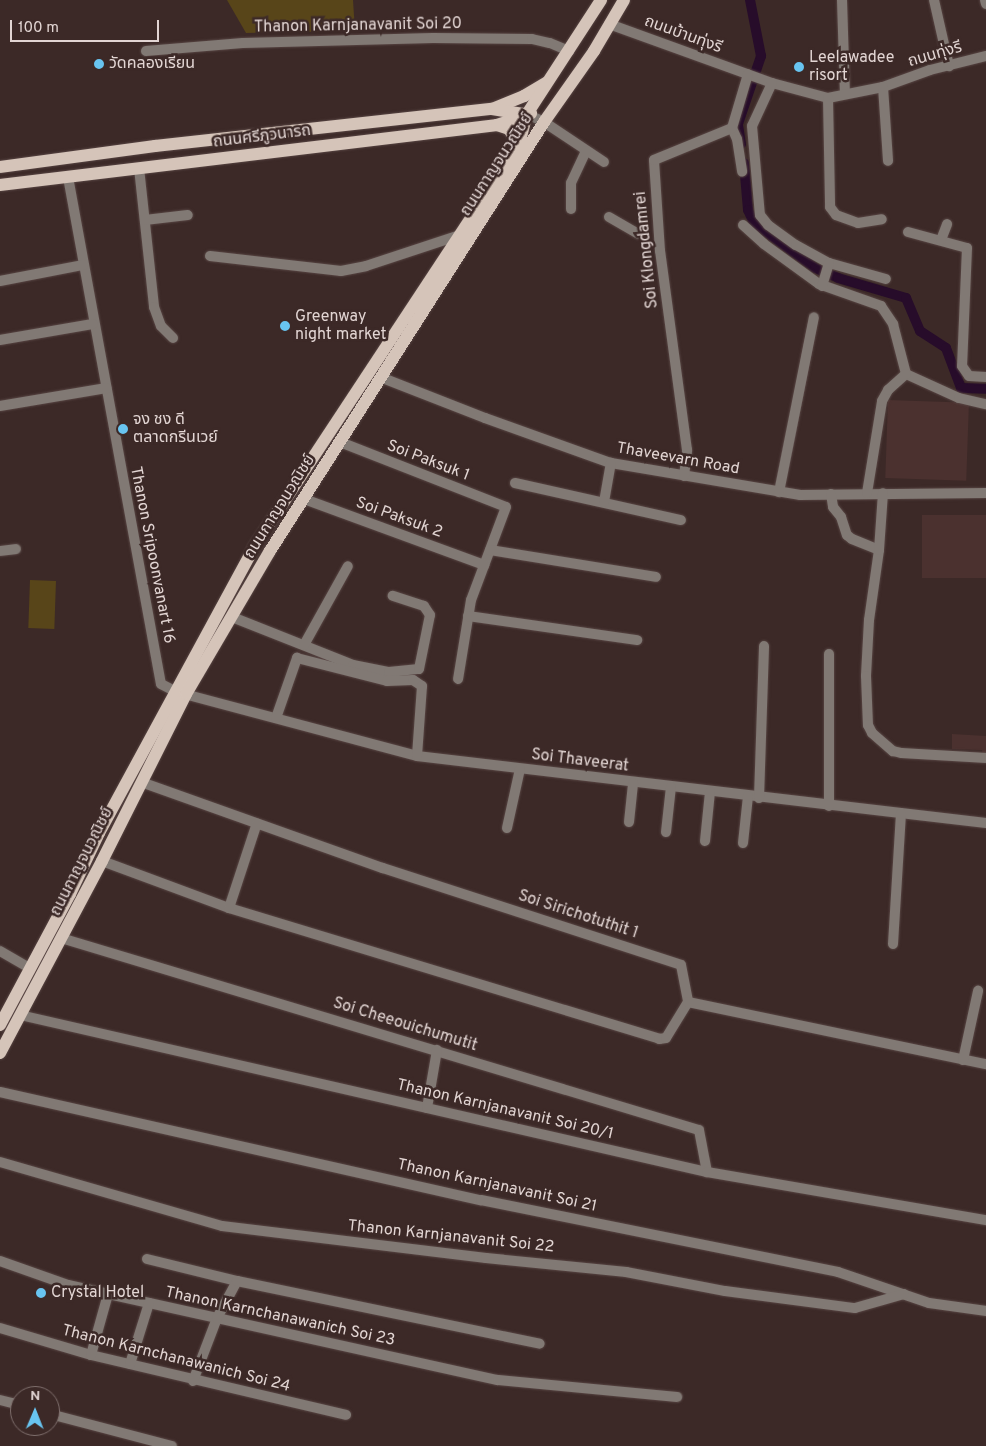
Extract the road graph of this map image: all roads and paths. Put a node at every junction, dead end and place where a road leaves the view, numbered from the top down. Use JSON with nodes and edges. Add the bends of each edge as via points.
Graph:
{"nodes":[{"id":1,"x":601,"y":0,"type":"edge"},
{"id":2,"x":624,"y":0,"type":"edge"},
{"id":3,"x":842,"y":0,"type":"edge"},
{"id":4,"x":934,"y":0,"type":"edge"},
{"id":5,"x":985,"y":0,"type":"edge"},
{"id":6,"x":986,"y":4,"type":"edge"},
{"id":7,"x":608,"y":24,"type":"junction"},
{"id":8,"x":146,"y":51,"type":"dead end"},
{"id":9,"x":569,"y":51,"type":"junction"},
{"id":10,"x":986,"y":56,"type":"edge"},
{"id":11,"x":949,"y":66,"type":"junction"},
{"id":12,"x":748,"y":74,"type":"junction"},
{"id":13,"x":551,"y":80,"type":"junction"},
{"id":14,"x":767,"y":81,"type":"junction"},
{"id":15,"x":883,"y":87,"type":"junction"},
{"id":16,"x":563,"y":93,"type":"junction"},
{"id":17,"x":845,"y":93,"type":"junction"},
{"id":18,"x":828,"y":98,"type":"junction"},
{"id":19,"x":492,"y":108,"type":"junction"},
{"id":20,"x":527,"y":114,"type":"junction"},
{"id":21,"x":544,"y":122,"type":"junction"},
{"id":22,"x":497,"y":125,"type":"junction"},
{"id":23,"x":732,"y":128,"type":"junction"},
{"id":24,"x":179,"y":144,"type":"junction"},
{"id":25,"x":522,"y":148,"type":"junction"},
{"id":26,"x":586,"y":151,"type":"junction"},
{"id":27,"x":604,"y":162,"type":"dead end"},
{"id":28,"x":888,"y":162,"type":"dead end"},
{"id":29,"x":181,"y":163,"type":"junction"},
{"id":30,"x":0,"y":166,"type":"edge"},
{"id":31,"x":139,"y":168,"type":"junction"},
{"id":32,"x":742,"y":172,"type":"dead end"},
{"id":33,"x":68,"y":177,"type":"junction"},
{"id":34,"x":0,"y":185,"type":"edge"},
{"id":35,"x":571,"y":209,"type":"dead end"},
{"id":36,"x":188,"y":215,"type":"dead end"},
{"id":37,"x":609,"y":217,"type":"dead end"},
{"id":38,"x":882,"y":219,"type":"dead end"},
{"id":39,"x":145,"y":220,"type":"junction"},
{"id":40,"x":946,"y":224,"type":"dead end"},
{"id":41,"x":743,"y":225,"type":"dead end"},
{"id":42,"x":908,"y":232,"type":"dead end"},
{"id":43,"x":638,"y":234,"type":"dead end"},
{"id":44,"x":460,"y":235,"type":"junction"},
{"id":45,"x":941,"y":240,"type":"junction"},
{"id":46,"x":210,"y":256,"type":"dead end"},
{"id":47,"x":82,"y":265,"type":"junction"},
{"id":48,"x":827,"y":266,"type":"junction"},
{"id":49,"x":886,"y":279,"type":"dead end"},
{"id":50,"x":0,"y":280,"type":"edge"},
{"id":51,"x":822,"y":283,"type":"junction"},
{"id":52,"x":814,"y":317,"type":"dead end"},
{"id":53,"x":93,"y":324,"type":"junction"},
{"id":54,"x":173,"y":338,"type":"dead end"},
{"id":55,"x":0,"y":340,"type":"edge"},
{"id":56,"x":906,"y":374,"type":"junction"},
{"id":57,"x":380,"y":377,"type":"junction"},
{"id":58,"x":986,"y":377,"type":"edge"},
{"id":59,"x":106,"y":388,"type":"junction"},
{"id":60,"x":986,"y":404,"type":"edge"},
{"id":61,"x":0,"y":406,"type":"edge"},
{"id":62,"x":340,"y":442,"type":"junction"},
{"id":63,"x":611,"y":463,"type":"junction"},
{"id":64,"x":684,"y":476,"type":"junction"},
{"id":65,"x":515,"y":483,"type":"dead end"},
{"id":66,"x":779,"y":492,"type":"junction"},
{"id":67,"x":868,"y":493,"type":"junction"},
{"id":68,"x":883,"y":493,"type":"junction"},
{"id":69,"x":986,"y":493,"type":"edge"},
{"id":70,"x":831,"y":494,"type":"junction"},
{"id":71,"x":304,"y":499,"type":"junction"},
{"id":72,"x":604,"y":502,"type":"junction"},
{"id":73,"x":682,"y":520,"type":"dead end"},
{"id":74,"x":16,"y":549,"type":"dead end"},
{"id":75,"x":490,"y":550,"type":"junction"},
{"id":76,"x":879,"y":550,"type":"junction"},
{"id":77,"x":0,"y":551,"type":"edge"},
{"id":78,"x":484,"y":565,"type":"junction"},
{"id":79,"x":348,"y":566,"type":"dead end"},
{"id":80,"x":656,"y":577,"type":"dead end"},
{"id":81,"x":393,"y":596,"type":"dead end"},
{"id":82,"x":468,"y":616,"type":"junction"},
{"id":83,"x":232,"y":617,"type":"junction"},
{"id":84,"x":637,"y":640,"type":"dead end"},
{"id":85,"x":304,"y":645,"type":"junction"},
{"id":86,"x":764,"y":646,"type":"dead end"},
{"id":87,"x":829,"y":654,"type":"dead end"},
{"id":88,"x":458,"y":679,"type":"dead end"},
{"id":89,"x":182,"y":693,"type":"junction"},
{"id":90,"x":276,"y":718,"type":"junction"},
{"id":91,"x":417,"y":756,"type":"junction"},
{"id":92,"x":986,"y":758,"type":"edge"},
{"id":93,"x":520,"y":769,"type":"junction"},
{"id":94,"x":141,"y":782,"type":"junction"},
{"id":95,"x":633,"y":783,"type":"junction"},
{"id":96,"x":671,"y":787,"type":"junction"},
{"id":97,"x":710,"y":792,"type":"junction"},
{"id":98,"x":748,"y":796,"type":"junction"},
{"id":99,"x":759,"y":798,"type":"junction"},
{"id":100,"x":829,"y":806,"type":"junction"},
{"id":101,"x":901,"y":813,"type":"junction"},
{"id":102,"x":629,"y":822,"type":"dead end"},
{"id":103,"x":257,"y":823,"type":"junction"},
{"id":104,"x":986,"y":823,"type":"edge"},
{"id":105,"x":507,"y":828,"type":"dead end"},
{"id":106,"x":666,"y":832,"type":"dead end"},
{"id":107,"x":705,"y":841,"type":"dead end"},
{"id":108,"x":743,"y":843,"type":"dead end"},
{"id":109,"x":102,"y":861,"type":"junction"},
{"id":110,"x":229,"y":908,"type":"junction"},
{"id":111,"x":61,"y":938,"type":"junction"},
{"id":112,"x":893,"y":944,"type":"dead end"},
{"id":113,"x":0,"y":951,"type":"edge"},
{"id":114,"x":30,"y":968,"type":"junction"},
{"id":115,"x":978,"y":991,"type":"dead end"},
{"id":116,"x":688,"y":1002,"type":"junction"},
{"id":117,"x":20,"y":1015,"type":"junction"},
{"id":118,"x":0,"y":1025,"type":"edge"},
{"id":119,"x":1,"y":1048,"type":"edge"},
{"id":120,"x":437,"y":1050,"type":"junction"},
{"id":121,"x":963,"y":1060,"type":"junction"},
{"id":122,"x":986,"y":1064,"type":"edge"},
{"id":123,"x":0,"y":1092,"type":"edge"},
{"id":124,"x":427,"y":1108,"type":"junction"},
{"id":125,"x":0,"y":1162,"type":"edge"},
{"id":126,"x":707,"y":1172,"type":"junction"},
{"id":127,"x":986,"y":1220,"type":"edge"},
{"id":128,"x":147,"y":1259,"type":"dead end"},
{"id":129,"x":0,"y":1262,"type":"edge"},
{"id":130,"x":238,"y":1281,"type":"junction"},
{"id":131,"x":108,"y":1294,"type":"junction"},
{"id":132,"x":904,"y":1294,"type":"junction"},
{"id":133,"x":149,"y":1303,"type":"junction"},
{"id":134,"x":986,"y":1311,"type":"edge"},
{"id":135,"x":217,"y":1318,"type":"junction"},
{"id":136,"x":0,"y":1328,"type":"edge"},
{"id":137,"x":540,"y":1344,"type":"dead end"},
{"id":138,"x":91,"y":1355,"type":"junction"},
{"id":139,"x":130,"y":1364,"type":"junction"},
{"id":140,"x":193,"y":1381,"type":"junction"},
{"id":141,"x":677,"y":1396,"type":"dead end"},
{"id":142,"x":346,"y":1415,"type":"dead end"},
{"id":143,"x":60,"y":1417,"type":"edge"},
{"id":144,"x":172,"y":1446,"type":"edge"}],
"edges":[{"from":1,"to":9,"type":"main road","name":"ถนนกาญจนวณิชย์"},
{"from":2,"to":7,"type":"main road","name":"ถนนกาญจนวณิชย์"},
{"from":3,"to":17,"type":"street"},
{"from":4,"to":11,"type":"street"},
{"from":5,"to":6,"type":"street"},
{"from":7,"to":12,"type":"street","name":"ถนนบ้านทุ่งรี"},
{"from":7,"to":16,"type":"main road","name":"ถนนกาญจนวณิชย์","via":[[594,51]]},
{"from":8,"to":9,"type":"street","name":"Thanon Karnjanavanit Soi 20","via":[[340,39],[532,39]]},
{"from":9,"to":13,"type":"main road","name":"ถนนกาญจนวณิชย์"},
{"from":10,"to":11,"type":"street","name":"ถนนทุ่งรี"},
{"from":11,"to":15,"type":"street","name":"ถนนทุ่งรี"},
{"from":12,"to":14,"type":"street"},
{"from":12,"to":23,"type":"street"},
{"from":13,"to":19,"type":"main road","via":[[524,96]]},
{"from":13,"to":20,"type":"main road","name":"ถนนกาญจนวณิชย์"},
{"from":14,"to":18,"type":"street"},
{"from":14,"to":48,"type":"street","via":[[752,126],[760,215],[768,225]]},
{"from":15,"to":17,"type":"street","name":"ถนนทุ่งรี"},
{"from":15,"to":28,"type":"street"},
{"from":16,"to":20,"type":"main road","name":"ถนนศรีภูวนารถ","via":[[542,109]]},
{"from":16,"to":21,"type":"main road","name":"ถนนกาญจนวณิชย์"},
{"from":17,"to":18,"type":"street","name":"ถนนทุ่งรี"},
{"from":18,"to":38,"type":"street","via":[[830,207],[836,215],[858,223]]},
{"from":19,"to":20,"type":"main road","name":"ถนนศรีภูวนารถ"},
{"from":19,"to":24,"type":"main road","name":"ถนนศรีภูวนารถ"},
{"from":20,"to":21,"type":"street"},
{"from":20,"to":22,"type":"main road","name":"ถนนศรีภูวนารถ"},
{"from":20,"to":25,"type":"main road"},
{"from":21,"to":25,"type":"main road","name":"ถนนกาญจนวณิชย์"},
{"from":21,"to":26,"type":"street"},
{"from":22,"to":25,"type":"main road","via":[[509,129]]},
{"from":22,"to":29,"type":"main road","name":"ถนนศรีภูวนารถ"},
{"from":23,"to":32,"type":"street"},
{"from":23,"to":64,"type":"street","name":"Soi Klongdamrei","via":[[654,160],[660,252],[687,450]]},
{"from":24,"to":29,"type":"main road"},
{"from":24,"to":30,"type":"main road","name":"ถนนศรีภูวนารถ"},
{"from":25,"to":44,"type":"main road","name":"ถนนกาญจนวณิชย์"},
{"from":25,"to":57,"type":"main road","name":"ถนนกาญจนวณิชย์"},
{"from":26,"to":27,"type":"street"},
{"from":26,"to":35,"type":"street","via":[[571,183]]},
{"from":29,"to":31,"type":"main road","name":"ถนนศรีภูวนารถ"},
{"from":31,"to":33,"type":"main road","name":"ถนนศรีภูวนารถ"},
{"from":31,"to":39,"type":"street"},
{"from":33,"to":34,"type":"main road","name":"ถนนศรีภูวนารถ"},
{"from":33,"to":47,"type":"street","name":"Thanon Sripoonvanart 16"},
{"from":36,"to":39,"type":"street"},
{"from":37,"to":43,"type":"street"},
{"from":39,"to":54,"type":"street","via":[[154,307],[161,326]]},
{"from":40,"to":45,"type":"street"},
{"from":41,"to":51,"type":"street","via":[[764,244]]},
{"from":42,"to":45,"type":"street"},
{"from":44,"to":46,"type":"street","via":[[341,271]]},
{"from":44,"to":89,"type":"main road","name":"ถนนกาญจนวณิชย์","via":[[254,547]]},
{"from":45,"to":58,"type":"street","via":[[967,248],[962,366],[969,376]]},
{"from":47,"to":50,"type":"street"},
{"from":47,"to":53,"type":"street","name":"Thanon Sripoonvanart 16"},
{"from":48,"to":49,"type":"street"},
{"from":48,"to":51,"type":"street"},
{"from":51,"to":56,"type":"street","via":[[881,306],[893,324]]},
{"from":52,"to":66,"type":"street"},
{"from":53,"to":55,"type":"street"},
{"from":53,"to":59,"type":"street","name":"Thanon Sripoonvanart 16"},
{"from":56,"to":60,"type":"street","via":[[959,398]]},
{"from":56,"to":67,"type":"street","via":[[888,390],[882,401]]},
{"from":57,"to":62,"type":"main road","name":"ถนนกาญจนวณิชย์"},
{"from":57,"to":63,"type":"street","name":"Thaveevarn Road"},
{"from":59,"to":61,"type":"street"},
{"from":59,"to":89,"type":"street","name":"Thanon Sripoonvanart 16","via":[[161,684]]},
{"from":62,"to":71,"type":"main road","name":"ถนนกาญจนวณิชย์"},
{"from":62,"to":75,"type":"street","name":"Soi Paksuk 1","via":[[506,508]]},
{"from":63,"to":64,"type":"street","name":"Thaveevarn Road"},
{"from":63,"to":72,"type":"street"},
{"from":64,"to":66,"type":"street","name":"Thaveevarn Road"},
{"from":65,"to":72,"type":"street"},
{"from":66,"to":70,"type":"street","name":"Thaveevarn Road"},
{"from":67,"to":68,"type":"street","name":"Thaveevarn Road"},
{"from":67,"to":70,"type":"street","name":"Thaveevarn Road"},
{"from":68,"to":69,"type":"street","name":"Thaveevarn Road"},
{"from":68,"to":76,"type":"street"},
{"from":70,"to":76,"type":"street","via":[[833,507],[841,517],[847,535]]},
{"from":71,"to":78,"type":"street","name":"Soi Paksuk 2"},
{"from":71,"to":83,"type":"main road","name":"ถนนกาญจนวณิชย์"},
{"from":72,"to":73,"type":"street"},
{"from":74,"to":77,"type":"street"},
{"from":75,"to":78,"type":"street"},
{"from":75,"to":80,"type":"street"},
{"from":76,"to":92,"type":"street","via":[[869,620],[866,676],[868,725],[872,733],[886,746],[902,754]]},
{"from":78,"to":82,"type":"street","via":[[470,600]]},
{"from":79,"to":85,"type":"street"},
{"from":81,"to":85,"type":"street","via":[[424,606],[430,615],[419,669],[389,672],[353,664]]},
{"from":82,"to":84,"type":"street"},
{"from":82,"to":88,"type":"street"},
{"from":83,"to":85,"type":"street"},
{"from":83,"to":89,"type":"main road","name":"ถนนกาญจนวณิชย์"},
{"from":86,"to":99,"type":"street"},
{"from":87,"to":100,"type":"street"},
{"from":89,"to":90,"type":"street","name":"Soi Thaveerat"},
{"from":89,"to":94,"type":"main road","name":"ถนนกาญจนวณิชย์"},
{"from":89,"to":114,"type":"main road","name":"ถนนกาญจนวณิชย์","via":[[99,833]]},
{"from":90,"to":91,"type":"street","name":"Soi Thaveerat"},
{"from":90,"to":91,"type":"street","via":[[297,658],[386,681],[412,680],[422,686]]},
{"from":91,"to":93,"type":"street","name":"Soi Thaveerat"},
{"from":93,"to":95,"type":"street","name":"Soi Thaveerat"},
{"from":93,"to":105,"type":"street"},
{"from":94,"to":103,"type":"street","name":"Soi Sirichotuthit 1"},
{"from":94,"to":109,"type":"main road","name":"ถนนกาญจนวณิชย์"},
{"from":95,"to":96,"type":"street","name":"Soi Thaveerat"},
{"from":95,"to":102,"type":"street"},
{"from":96,"to":97,"type":"street","name":"Soi Thaveerat"},
{"from":96,"to":106,"type":"street"},
{"from":97,"to":98,"type":"street","name":"Soi Thaveerat"},
{"from":97,"to":107,"type":"street"},
{"from":98,"to":99,"type":"street","name":"Soi Thaveerat"},
{"from":98,"to":108,"type":"street"},
{"from":99,"to":100,"type":"street","name":"Soi Thaveerat"},
{"from":100,"to":101,"type":"street","name":"Soi Thaveerat"},
{"from":101,"to":104,"type":"street","name":"Soi Thaveerat"},
{"from":101,"to":112,"type":"street"},
{"from":103,"to":110,"type":"street"},
{"from":103,"to":116,"type":"street","name":"Soi Sirichotuthit 1","via":[[383,868],[681,965]]},
{"from":109,"to":110,"type":"street"},
{"from":109,"to":111,"type":"main road","name":"ถนนกาญจนวณิชย์"},
{"from":110,"to":116,"type":"street","via":[[659,1039],[666,1038]]},
{"from":111,"to":117,"type":"main road","name":"ถนนกาญจนวณิชย์"},
{"from":111,"to":120,"type":"street","name":"Soi Cheeouichumutit"},
{"from":113,"to":114,"type":"street"},
{"from":114,"to":118,"type":"main road","name":"ถนนกาญจนวณิชย์"},
{"from":115,"to":121,"type":"street"},
{"from":116,"to":121,"type":"street"},
{"from":117,"to":119,"type":"main road","name":"ถนนกาญจนวณิชย์"},
{"from":117,"to":124,"type":"street","name":"Thanon Karnjanavanit Soi 20/1"},
{"from":120,"to":124,"type":"street"},
{"from":120,"to":126,"type":"street","name":"Soi Cheeouichumutit","via":[[699,1130]]},
{"from":121,"to":122,"type":"street"},
{"from":123,"to":132,"type":"street","name":"Thanon Karnjanavanit Soi 21","via":[[481,1200],[838,1272]]},
{"from":124,"to":126,"type":"street","name":"Thanon Karnjanavanit Soi 20/1"},
{"from":125,"to":132,"type":"street","name":"Thanon Karnjanavanit Soi 22","via":[[222,1226],[626,1272],[725,1291],[855,1308]]},
{"from":126,"to":127,"type":"street","name":"Thanon Karnjanavanit Soi 20/1"},
{"from":128,"to":130,"type":"street"},
{"from":129,"to":131,"type":"street","name":"Thanon Karnchanawanich Soi 23","via":[[68,1285]]},
{"from":130,"to":135,"type":"street"},
{"from":130,"to":137,"type":"street"},
{"from":131,"to":133,"type":"street","name":"Thanon Karnchanawanich Soi 23"},
{"from":131,"to":138,"type":"street"},
{"from":132,"to":134,"type":"street","name":"Thanon Karnjanavanit Soi 21","via":[[929,1303]]},
{"from":133,"to":135,"type":"street","name":"Thanon Karnchanawanich Soi 23"},
{"from":133,"to":139,"type":"street"},
{"from":135,"to":140,"type":"street"},
{"from":135,"to":141,"type":"street","name":"Thanon Karnchanawanich Soi 23","via":[[498,1380]]},
{"from":136,"to":138,"type":"street","name":"Thanon Karnchanawanich Soi 24"},
{"from":138,"to":139,"type":"street","name":"Thanon Karnchanawanich Soi 24"},
{"from":139,"to":140,"type":"street","name":"Thanon Karnchanawanich Soi 24"},
{"from":140,"to":142,"type":"street","name":"Thanon Karnchanawanich Soi 24"},
{"from":143,"to":144,"type":"street"}]}
